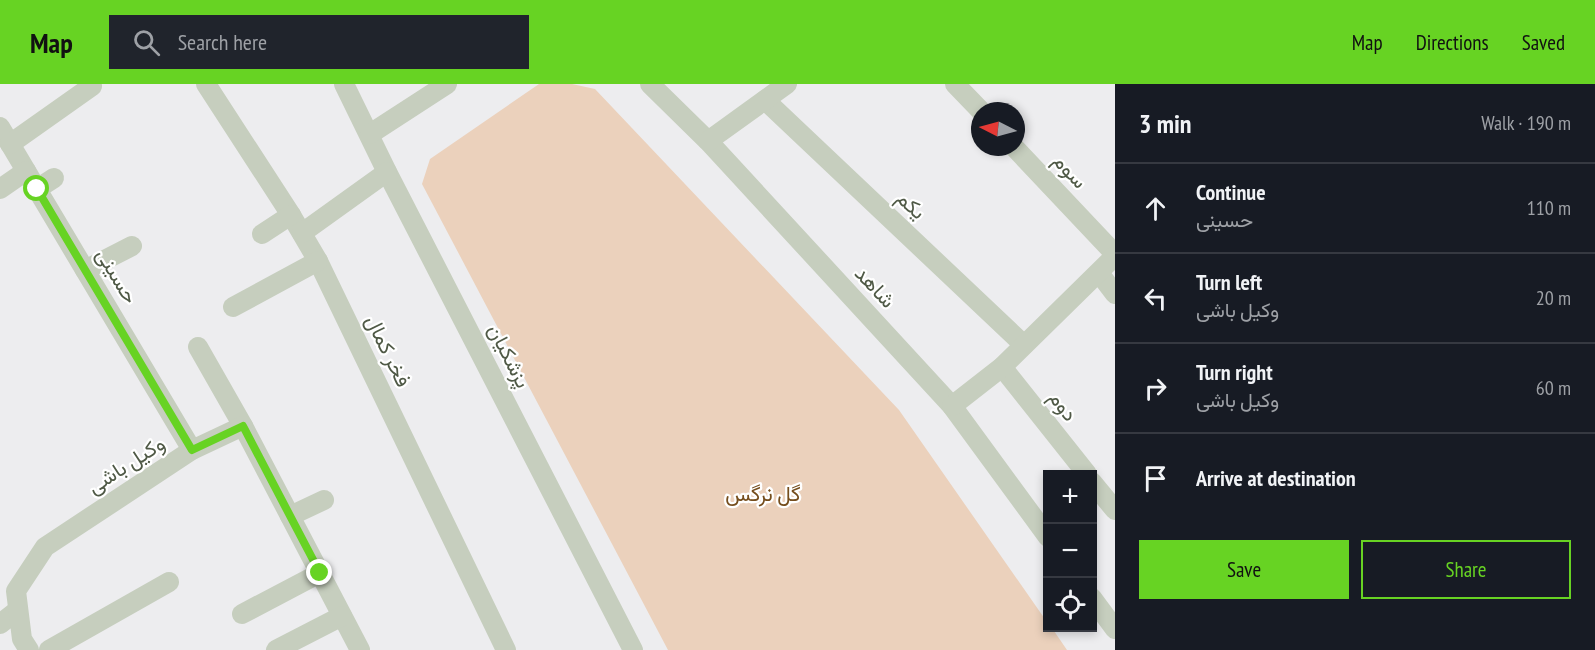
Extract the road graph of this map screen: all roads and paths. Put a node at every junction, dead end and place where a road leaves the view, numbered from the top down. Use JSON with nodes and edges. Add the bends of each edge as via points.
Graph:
{"nodes":[{"id":1,"x":91,"y":84,"type":"edge"},
{"id":2,"x":206,"y":84,"type":"edge"},
{"id":3,"x":344,"y":84,"type":"edge"},
{"id":4,"x":447,"y":84,"type":"edge"},
{"id":5,"x":650,"y":84,"type":"edge"},
{"id":6,"x":787,"y":84,"type":"edge"},
{"id":7,"x":955,"y":84,"type":"edge"},
{"id":8,"x":765,"y":100,"type":"junction"},
{"id":9,"x":972,"y":102,"type":"edge"},
{"id":10,"x":369,"y":134,"type":"junction"},
{"id":11,"x":5,"y":135,"type":"edge"},
{"id":12,"x":708,"y":141,"type":"junction"},
{"id":13,"x":1022,"y":156,"type":"edge"},
{"id":14,"x":26,"y":171,"type":"junction"},
{"id":15,"x":387,"y":172,"type":"junction"},
{"id":16,"x":54,"y":178,"type":"dead end"},
{"id":17,"x":0,"y":189,"type":"edge"},
{"id":18,"x":37,"y":189,"type":"junction"},
{"id":19,"x":291,"y":215,"type":"junction"},
{"id":20,"x":302,"y":233,"type":"junction"},
{"id":21,"x":262,"y":234,"type":"dead end"},
{"id":22,"x":132,"y":246,"type":"dead end"},
{"id":23,"x":1115,"y":255,"type":"edge"},
{"id":24,"x":318,"y":261,"type":"junction"},
{"id":25,"x":85,"y":270,"type":"junction"},
{"id":26,"x":1099,"y":273,"type":"junction"},
{"id":27,"x":1115,"y":294,"type":"edge"},
{"id":28,"x":233,"y":307,"type":"dead end"},
{"id":29,"x":1024,"y":345,"type":"junction"},
{"id":30,"x":198,"y":347,"type":"dead end"},
{"id":31,"x":1002,"y":367,"type":"junction"},
{"id":32,"x":952,"y":405,"type":"junction"},
{"id":33,"x":243,"y":426,"type":"junction"},
{"id":34,"x":192,"y":450,"type":"junction"},
{"id":35,"x":1084,"y":470,"type":"edge"},
{"id":36,"x":1097,"y":488,"type":"edge"},
{"id":37,"x":324,"y":500,"type":"dead end"},
{"id":38,"x":1115,"y":510,"type":"edge"},
{"id":39,"x":290,"y":516,"type":"junction"},
{"id":40,"x":1043,"y":531,"type":"edge"},
{"id":41,"x":320,"y":573,"type":"junction"},
{"id":42,"x":169,"y":582,"type":"dead end"},
{"id":43,"x":1097,"y":605,"type":"edge"},
{"id":44,"x":18,"y":610,"type":"junction"},
{"id":45,"x":242,"y":614,"type":"dead end"},
{"id":46,"x":342,"y":616,"type":"junction"},
{"id":47,"x":0,"y":624,"type":"edge"},
{"id":48,"x":1115,"y":629,"type":"edge"},
{"id":49,"x":29,"y":650,"type":"edge"},
{"id":50,"x":49,"y":650,"type":"edge"},
{"id":51,"x":276,"y":650,"type":"edge"},
{"id":52,"x":360,"y":650,"type":"edge"},
{"id":53,"x":506,"y":650,"type":"edge"},
{"id":54,"x":633,"y":650,"type":"edge"}],
"edges":[{"from":1,"to":11,"type":"street"},
{"from":2,"to":19,"type":"street","name":"فخر کمال"},
{"from":3,"to":10,"type":"street","name":"پزشکیان"},
{"from":4,"to":10,"type":"street"},
{"from":5,"to":12,"type":"street","name":"شاهد"},
{"from":6,"to":8,"type":"street"},
{"from":7,"to":9,"type":"street"},
{"from":8,"to":12,"type":"street"},
{"from":8,"to":29,"type":"street","name":"یکم"},
{"from":10,"to":15,"type":"street","name":"پزشکیان"},
{"from":11,"to":14,"type":"street","name":"حسینی"},
{"from":12,"to":32,"type":"street","name":"شاهد"},
{"from":13,"to":23,"type":"street","name":"سوم"},
{"from":14,"to":17,"type":"street"},
{"from":14,"to":18,"type":"street","name":"حسینی"},
{"from":15,"to":20,"type":"street"},
{"from":15,"to":54,"type":"street","name":"پزشکیان"},
{"from":16,"to":18,"type":"street"},
{"from":18,"to":25,"type":"street","name":"حسینی"},
{"from":19,"to":20,"type":"street","name":"فخر کمال"},
{"from":19,"to":21,"type":"street"},
{"from":20,"to":24,"type":"street","name":"فخر کمال"},
{"from":22,"to":25,"type":"street"},
{"from":23,"to":26,"type":"street"},
{"from":24,"to":28,"type":"street"},
{"from":24,"to":53,"type":"street","name":"فخر کمال"},
{"from":25,"to":34,"type":"street","name":"حسینی"},
{"from":26,"to":27,"type":"street"},
{"from":26,"to":29,"type":"street"},
{"from":29,"to":31,"type":"street"},
{"from":30,"to":33,"type":"street"},
{"from":31,"to":32,"type":"street"},
{"from":31,"to":35,"type":"street","name":"دوم"},
{"from":32,"to":40,"type":"street","name":"شاهد"},
{"from":33,"to":34,"type":"street","name":"وکیل باشی"},
{"from":33,"to":39,"type":"street"},
{"from":34,"to":44,"type":"street","name":"وکیل باشی","via":[[45,547],[16,591]]},
{"from":36,"to":38,"type":"street"},
{"from":37,"to":39,"type":"street"},
{"from":39,"to":41,"type":"street"},
{"from":41,"to":45,"type":"street"},
{"from":41,"to":46,"type":"street"},
{"from":42,"to":50,"type":"street"},
{"from":43,"to":48,"type":"street"},
{"from":44,"to":47,"type":"street"},
{"from":44,"to":49,"type":"street","name":"وکیل باشی","via":[[22,639]]},
{"from":46,"to":51,"type":"street"},
{"from":46,"to":52,"type":"street"}]}
